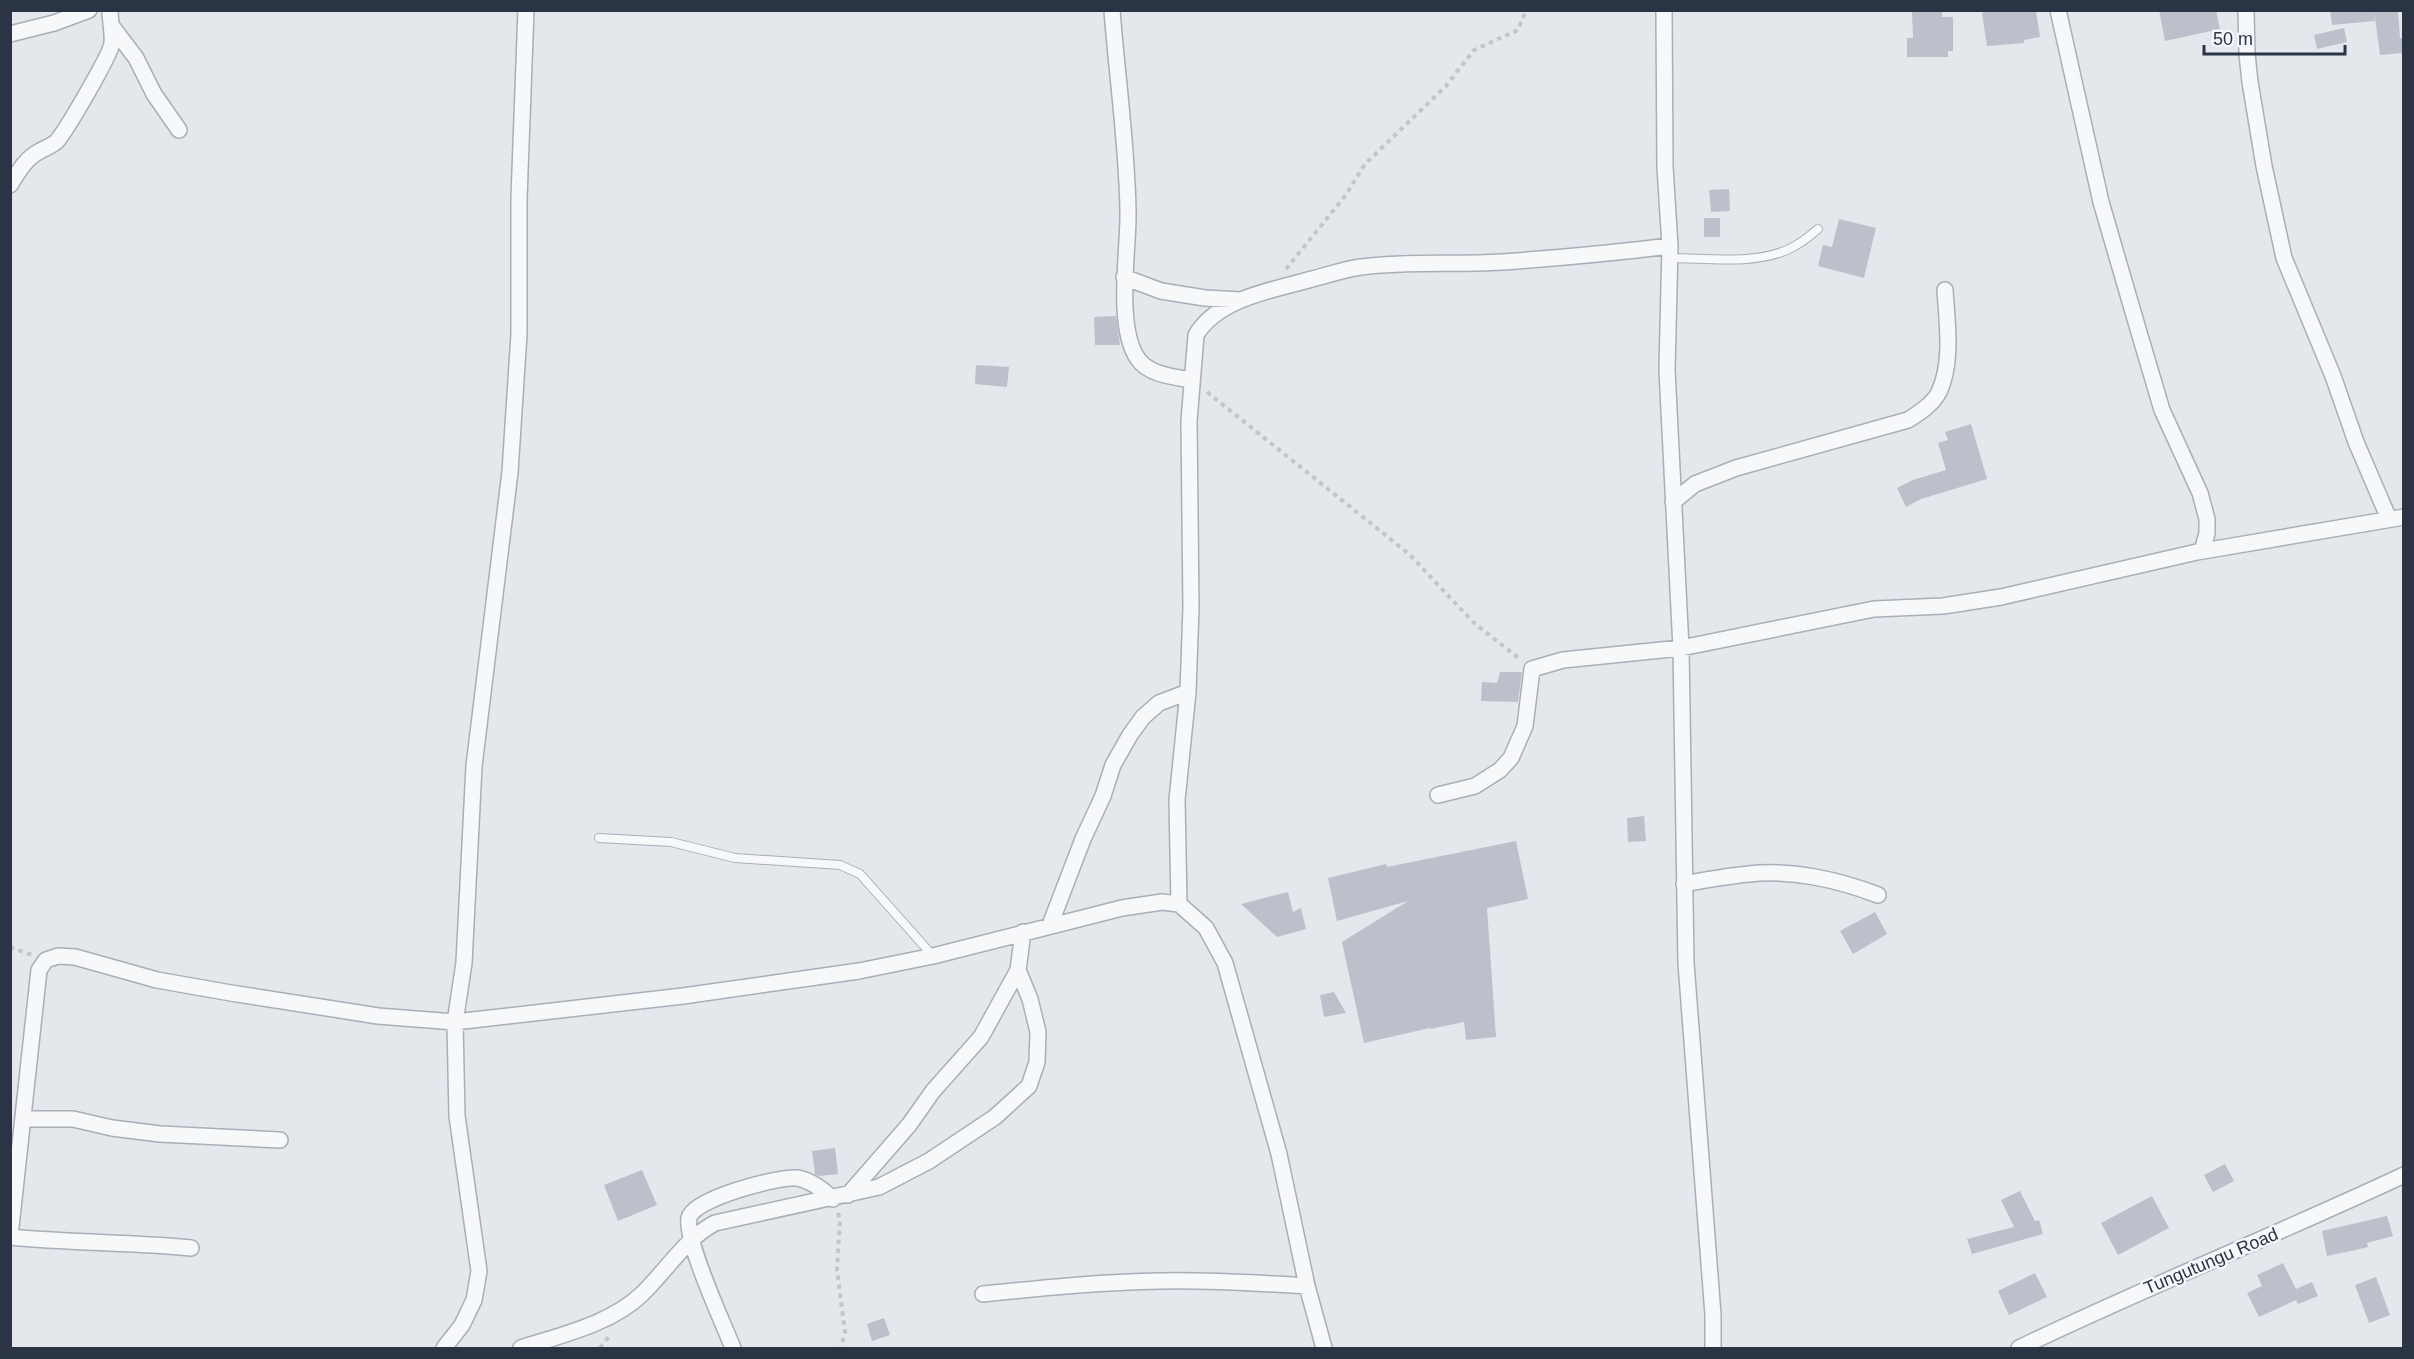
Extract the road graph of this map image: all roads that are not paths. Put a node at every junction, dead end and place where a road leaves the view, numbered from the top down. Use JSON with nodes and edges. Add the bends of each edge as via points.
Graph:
{"nodes":[{"id":1,"x":89,"y":10,"type":"edge"},
{"id":2,"x":526,"y":10,"type":"edge"},
{"id":3,"x":1112,"y":10,"type":"edge"},
{"id":4,"x":1664,"y":10,"type":"edge"},
{"id":5,"x":2058,"y":10,"type":"edge"},
{"id":6,"x":2246,"y":10,"type":"edge"},
{"id":7,"x":110,"y":18,"type":"edge"},
{"id":8,"x":10,"y":34,"type":"edge"},
{"id":9,"x":179,"y":130,"type":"dead end"},
{"id":10,"x":10,"y":185,"type":"edge"},
{"id":11,"x":1818,"y":229,"type":"dead end"},
{"id":12,"x":1670,"y":252,"type":"junction"},
{"id":13,"x":1124,"y":277,"type":"junction"},
{"id":14,"x":1945,"y":290,"type":"dead end"},
{"id":15,"x":1244,"y":300,"type":"junction"},
{"id":16,"x":1192,"y":380,"type":"junction"},
{"id":17,"x":1672,"y":502,"type":"junction"},
{"id":18,"x":2396,"y":518,"type":"edge"},
{"id":19,"x":2202,"y":551,"type":"junction"},
{"id":20,"x":1681,"y":648,"type":"junction"},
{"id":21,"x":1188,"y":692,"type":"junction"},
{"id":22,"x":1438,"y":795,"type":"dead end"},
{"id":23,"x":599,"y":838,"type":"dead end"},
{"id":24,"x":1684,"y":884,"type":"junction"},
{"id":25,"x":1878,"y":895,"type":"dead end"},
{"id":26,"x":1179,"y":904,"type":"junction"},
{"id":27,"x":1050,"y":925,"type":"junction"},
{"id":28,"x":1023,"y":932,"type":"junction"},
{"id":29,"x":933,"y":956,"type":"junction"},
{"id":30,"x":1018,"y":970,"type":"junction"},
{"id":31,"x":455,"y":1022,"type":"junction"},
{"id":32,"x":25,"y":1119,"type":"junction"},
{"id":33,"x":280,"y":1140,"type":"dead end"},
{"id":34,"x":2403,"y":1174,"type":"edge"},
{"id":35,"x":848,"y":1195,"type":"junction"},
{"id":36,"x":833,"y":1199,"type":"junction"},
{"id":37,"x":10,"y":1236,"type":"edge"},
{"id":38,"x":691,"y":1240,"type":"junction"},
{"id":39,"x":191,"y":1248,"type":"dead end"},
{"id":40,"x":1307,"y":1286,"type":"junction"},
{"id":41,"x":983,"y":1294,"type":"dead end"},
{"id":42,"x":444,"y":1348,"type":"edge"},
{"id":43,"x":521,"y":1348,"type":"edge"},
{"id":44,"x":733,"y":1348,"type":"edge"},
{"id":45,"x":1324,"y":1348,"type":"edge"},
{"id":46,"x":1713,"y":1348,"type":"edge"},
{"id":47,"x":2019,"y":1348,"type":"edge"}],
"edges":[{"from":1,"to":8,"type":"street"},
{"from":2,"to":31,"type":"street","via":[[519,334],[510,472],[474,766],[465,942]]},
{"from":3,"to":13,"type":"street","via":[[1128,212]]},
{"from":4,"to":12,"type":"street"},
{"from":5,"to":19,"type":"street","via":[[2101,201],[2150,370],[2162,410],[2205,510],[2207,533]]},
{"from":6,"to":18,"type":"street","via":[[2250,82],[2284,258],[2356,442]]},
{"from":7,"to":9,"type":"street"},
{"from":7,"to":10,"type":"street","via":[[112,42],[108,56],[69,126],[55,144],[26,161]]},
{"from":11,"to":12,"type":"lane","via":[[1786,250],[1762,256]]},
{"from":12,"to":15,"type":"street","via":[[1358,267]]},
{"from":12,"to":17,"type":"street","via":[[1667,370]]},
{"from":13,"to":15,"type":"street","via":[[1161,291]]},
{"from":13,"to":16,"type":"street","via":[[1127,329],[1138,359],[1151,370]]},
{"from":14,"to":17,"type":"street","via":[[1946,372],[1938,394],[1922,411],[1908,420],[1736,468],[1695,484]]},
{"from":15,"to":16,"type":"street","via":[[1202,324],[1196,334]]},
{"from":16,"to":21,"type":"street"},
{"from":17,"to":20,"type":"street"},
{"from":18,"to":19,"type":"street"},
{"from":19,"to":20,"type":"street","via":[[2001,597],[1942,606],[1874,609]]},
{"from":20,"to":22,"type":"street","via":[[1572,659],[1532,669],[1525,726],[1511,758],[1475,786]]},
{"from":20,"to":24,"type":"street"},
{"from":21,"to":26,"type":"street","via":[[1178,800]]},
{"from":21,"to":27,"type":"street","via":[[1159,703],[1130,735],[1113,765]]},
{"from":23,"to":29,"type":"lane","via":[[671,842],[735,858],[840,865],[860,874]]},
{"from":24,"to":25,"type":"street","via":[[1750,873],[1786,873],[1849,884]]},
{"from":24,"to":46,"type":"street"},
{"from":26,"to":27,"type":"street","via":[[1162,902],[1122,908]]},
{"from":26,"to":40,"type":"street","via":[[1206,928],[1225,963],[1280,1154]]},
{"from":27,"to":28,"type":"street"},
{"from":28,"to":29,"type":"street"},
{"from":28,"to":30,"type":"street"},
{"from":29,"to":31,"type":"street","via":[[719,991]]},
{"from":30,"to":35,"type":"street","via":[[981,1037]]},
{"from":30,"to":35,"type":"street","via":[[1038,1032],[1037,1062],[1029,1086],[995,1117],[928,1161],[879,1187]]},
{"from":31,"to":32,"type":"street","via":[[378,1016],[231,993],[58,956],[46,960],[39,969]]},
{"from":31,"to":42,"type":"street","via":[[457,1116],[479,1271],[474,1300],[462,1325]]},
{"from":32,"to":33,"type":"street","via":[[73,1119],[160,1134]]},
{"from":32,"to":37,"type":"street"},
{"from":34,"to":47,"type":"street","name":"Tungutungu Road"},
{"from":35,"to":36,"type":"street"},
{"from":36,"to":38,"type":"street","via":[[715,1223]]},
{"from":36,"to":38,"type":"street","via":[[798,1178],[735,1192],[693,1208],[688,1218]]},
{"from":37,"to":39,"type":"street"},
{"from":38,"to":43,"type":"street","via":[[641,1296],[620,1311]]},
{"from":38,"to":44,"type":"street"},
{"from":40,"to":41,"type":"street","via":[[1162,1281]]},
{"from":40,"to":45,"type":"street"}]}
